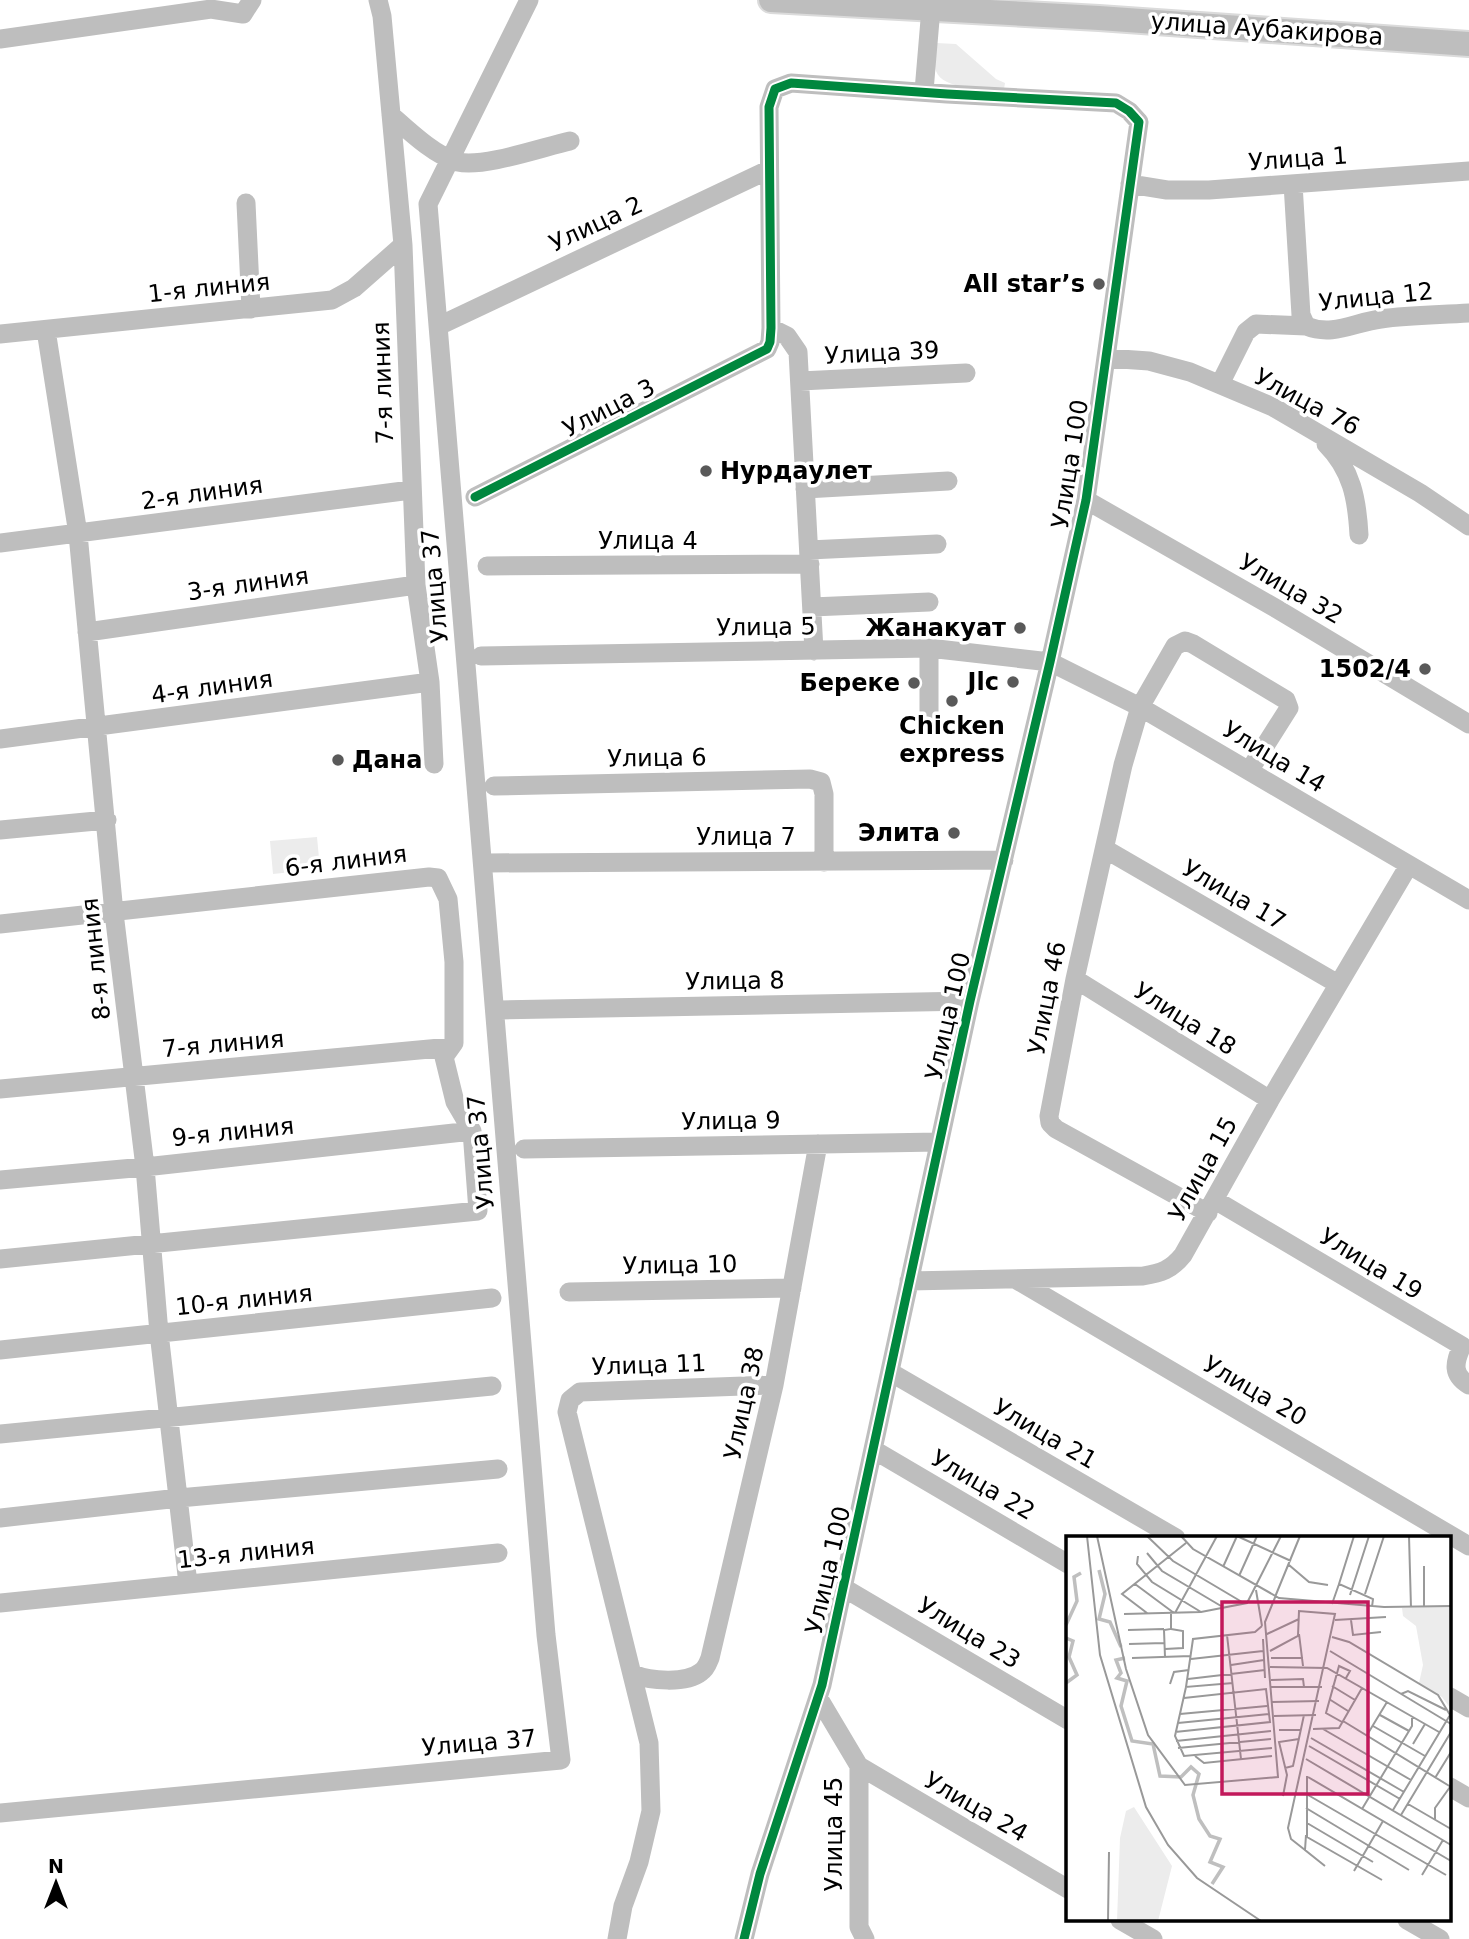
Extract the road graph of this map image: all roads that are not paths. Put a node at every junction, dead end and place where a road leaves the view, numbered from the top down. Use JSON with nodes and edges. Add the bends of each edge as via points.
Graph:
{"nodes":[{"id":1,"x":252,"y":0,"type":"edge"},
{"id":2,"x":378,"y":0,"type":"edge"},
{"id":3,"x":529,"y":0,"type":"edge"},
{"id":4,"x":771,"y":0,"type":"edge"},
{"id":5,"x":203,"y":5,"type":"edge"},
{"id":6,"x":931,"y":8,"type":"junction"},
{"id":7,"x":1061,"y":8,"type":"edge"},
{"id":8,"x":1110,"y":9,"type":"edge"},
{"id":9,"x":0,"y":39,"type":"edge"},
{"id":10,"x":1469,"y":44,"type":"edge"},
{"id":11,"x":924,"y":91,"type":"junction"},
{"id":12,"x":391,"y":115,"type":"junction"},
{"id":13,"x":570,"y":141,"type":"dead end"},
{"id":14,"x":768,"y":170,"type":"junction"},
{"id":15,"x":1469,"y":171,"type":"edge"},
{"id":16,"x":1130,"y":184,"type":"junction"},
{"id":17,"x":1293,"y":184,"type":"junction"},
{"id":18,"x":246,"y":203,"type":"dead end"},
{"id":19,"x":403,"y":245,"type":"junction"},
{"id":20,"x":251,"y":309,"type":"junction"},
{"id":21,"x":1469,"y":313,"type":"edge"},
{"id":22,"x":445,"y":323,"type":"dead end"},
{"id":23,"x":1306,"y":326,"type":"junction"},
{"id":24,"x":771,"y":328,"type":"junction"},
{"id":25,"x":46,"y":330,"type":"junction"},
{"id":26,"x":0,"y":334,"type":"edge"},
{"id":27,"x":1106,"y":358,"type":"junction"},
{"id":28,"x":966,"y":373,"type":"dead end"},
{"id":29,"x":800,"y":382,"type":"junction"},
{"id":30,"x":1220,"y":384,"type":"junction"},
{"id":31,"x":1315,"y":432,"type":"junction"},
{"id":32,"x":948,"y":481,"type":"dead end"},
{"id":33,"x":805,"y":489,"type":"junction"},
{"id":34,"x":411,"y":490,"type":"junction"},
{"id":35,"x":475,"y":497,"type":"dead end"},
{"id":36,"x":1086,"y":500,"type":"junction"},
{"id":37,"x":1469,"y":526,"type":"edge"},
{"id":38,"x":78,"y":534,"type":"junction"},
{"id":39,"x":1359,"y":535,"type":"dead end"},
{"id":40,"x":0,"y":543,"type":"edge"},
{"id":41,"x":937,"y":544,"type":"dead end"},
{"id":42,"x":809,"y":557,"type":"junction"},
{"id":43,"x":486,"y":566,"type":"dead end"},
{"id":44,"x":416,"y":584,"type":"junction"},
{"id":45,"x":929,"y":602,"type":"dead end"},
{"id":46,"x":812,"y":607,"type":"junction"},
{"id":47,"x":88,"y":632,"type":"junction"},
{"id":48,"x":929,"y":648,"type":"junction"},
{"id":49,"x":814,"y":651,"type":"junction"},
{"id":50,"x":481,"y":656,"type":"dead end"},
{"id":51,"x":1051,"y":662,"type":"junction"},
{"id":52,"x":430,"y":682,"type":"junction"},
{"id":53,"x":1140,"y":706,"type":"junction"},
{"id":54,"x":1469,"y":724,"type":"edge"},
{"id":55,"x":929,"y":725,"type":"dead end"},
{"id":56,"x":95,"y":727,"type":"junction"},
{"id":57,"x":0,"y":738,"type":"edge"},
{"id":58,"x":434,"y":764,"type":"dead end"},
{"id":59,"x":1250,"y":771,"type":"junction"},
{"id":60,"x":494,"y":786,"type":"dead end"},
{"id":61,"x":107,"y":820,"type":"junction"},
{"id":62,"x":0,"y":830,"type":"edge"},
{"id":63,"x":1105,"y":849,"type":"junction"},
{"id":64,"x":1004,"y":860,"type":"junction"},
{"id":65,"x":824,"y":862,"type":"junction"},
{"id":66,"x":488,"y":863,"type":"dead end"},
{"id":67,"x":1409,"y":865,"type":"junction"},
{"id":68,"x":1469,"y":900,"type":"edge"},
{"id":69,"x":114,"y":913,"type":"junction"},
{"id":70,"x":0,"y":925,"type":"edge"},
{"id":71,"x":1075,"y":979,"type":"junction"},
{"id":72,"x":1338,"y":984,"type":"junction"},
{"id":73,"x":970,"y":1001,"type":"junction"},
{"id":74,"x":500,"y":1010,"type":"dead end"},
{"id":75,"x":451,"y":1047,"type":"junction"},
{"id":76,"x":134,"y":1077,"type":"junction"},
{"id":77,"x":0,"y":1089,"type":"edge"},
{"id":78,"x":1270,"y":1100,"type":"junction"},
{"id":79,"x":472,"y":1131,"type":"junction"},
{"id":80,"x":939,"y":1142,"type":"junction"},
{"id":81,"x":818,"y":1144,"type":"junction"},
{"id":82,"x":524,"y":1149,"type":"dead end"},
{"id":83,"x":145,"y":1167,"type":"junction"},
{"id":84,"x":0,"y":1180,"type":"edge"},
{"id":85,"x":1211,"y":1206,"type":"junction"},
{"id":86,"x":152,"y":1243,"type":"junction"},
{"id":87,"x":0,"y":1259,"type":"edge"},
{"id":88,"x":1015,"y":1279,"type":"junction"},
{"id":89,"x":909,"y":1281,"type":"junction"},
{"id":90,"x":792,"y":1288,"type":"junction"},
{"id":91,"x":569,"y":1292,"type":"dead end"},
{"id":92,"x":492,"y":1298,"type":"dead end"},
{"id":93,"x":159,"y":1333,"type":"junction"},
{"id":94,"x":1466,"y":1340,"type":"edge"},
{"id":95,"x":0,"y":1350,"type":"edge"},
{"id":96,"x":890,"y":1372,"type":"junction"},
{"id":97,"x":774,"y":1385,"type":"junction"},
{"id":98,"x":1469,"y":1385,"type":"edge"},
{"id":99,"x":492,"y":1386,"type":"dead end"},
{"id":100,"x":168,"y":1416,"type":"junction"},
{"id":101,"x":0,"y":1434,"type":"edge"},
{"id":102,"x":874,"y":1450,"type":"junction"},
{"id":103,"x":498,"y":1469,"type":"dead end"},
{"id":104,"x":179,"y":1498,"type":"junction"},
{"id":105,"x":0,"y":1518,"type":"edge"},
{"id":106,"x":1173,"y":1536,"type":"edge"},
{"id":107,"x":1452,"y":1536,"type":"edge"},
{"id":108,"x":1452,"y":1536,"type":"edge"},
{"id":109,"x":1469,"y":1546,"type":"edge"},
{"id":110,"x":498,"y":1553,"type":"dead end"},
{"id":111,"x":1066,"y":1563,"type":"edge"},
{"id":112,"x":188,"y":1584,"type":"junction"},
{"id":113,"x":844,"y":1588,"type":"junction"},
{"id":114,"x":0,"y":1603,"type":"edge"},
{"id":115,"x":633,"y":1674,"type":"junction"},
{"id":116,"x":818,"y":1697,"type":"junction"},
{"id":117,"x":1452,"y":1698,"type":"edge"},
{"id":118,"x":1469,"y":1708,"type":"edge"},
{"id":119,"x":1066,"y":1719,"type":"edge"},
{"id":120,"x":859,"y":1766,"type":"junction"},
{"id":121,"x":1452,"y":1788,"type":"edge"},
{"id":122,"x":1469,"y":1798,"type":"edge"},
{"id":123,"x":0,"y":1812,"type":"edge"},
{"id":124,"x":1066,"y":1888,"type":"edge"},
{"id":125,"x":1123,"y":1922,"type":"edge"},
{"id":126,"x":1410,"y":1922,"type":"edge"},
{"id":127,"x":617,"y":1939,"type":"edge"},
{"id":128,"x":744,"y":1939,"type":"edge"},
{"id":129,"x":864,"y":1939,"type":"edge"},
{"id":130,"x":1153,"y":1939,"type":"edge"},
{"id":131,"x":1440,"y":1939,"type":"edge"}],
"edges":[{"from":1,"to":5,"type":"street","via":[[243,13]]},
{"from":2,"to":12,"type":"street","name":"7-я линия"},
{"from":3,"to":123,"type":"street","name":"Улица 37","via":[[428,204],[544,1621],[561,1760]]},
{"from":4,"to":6,"type":"main road","name":"улица Аубакирова"},
{"from":5,"to":9,"type":"street"},
{"from":6,"to":7,"type":"main road","name":"улица Аубакирова"},
{"from":6,"to":11,"type":"street"},
{"from":7,"to":8,"type":"main road","name":"улица Аубакирова"},
{"from":8,"to":10,"type":"main road","name":"улица Аубакирова"},
{"from":11,"to":14,"type":"street","via":[[791,83],[775,89],[769,107]]},
{"from":11,"to":16,"type":"street","name":"Улица 100","via":[[1116,103],[1139,122]]},
{"from":12,"to":13,"type":"street","via":[[455,162],[479,163]]},
{"from":12,"to":19,"type":"street","name":"7-я линия"},
{"from":14,"to":22,"type":"street","name":"Улица 2"},
{"from":14,"to":24,"type":"street"},
{"from":15,"to":17,"type":"street","name":"Улица 1"},
{"from":16,"to":17,"type":"street","name":"Улица 1","via":[[1167,190]]},
{"from":16,"to":27,"type":"street","name":"Улица 100"},
{"from":17,"to":23,"type":"street","name":"Улица 12","via":[[1301,315]]},
{"from":18,"to":20,"type":"street"},
{"from":19,"to":20,"type":"street","name":"1-я линия","via":[[355,288],[332,300]]},
{"from":19,"to":34,"type":"street","name":"7-я линия"},
{"from":20,"to":25,"type":"street","name":"1-я линия"},
{"from":21,"to":23,"type":"street","name":"Улица 12","via":[[1380,319],[1338,330]]},
{"from":23,"to":30,"type":"street","via":[[1256,324],[1246,332]]},
{"from":24,"to":29,"type":"street","via":[[796,346]]},
{"from":24,"to":35,"type":"street","name":"Улица 3","via":[[770,342],[762,353]]},
{"from":25,"to":26,"type":"street","name":"1-я линия"},
{"from":25,"to":38,"type":"street","name":"8-я линия"},
{"from":27,"to":30,"type":"street","name":"Улица 76","via":[[1149,360]]},
{"from":27,"to":36,"type":"street","name":"Улица 100"},
{"from":28,"to":29,"type":"street","name":"Улица 39"},
{"from":29,"to":33,"type":"street"},
{"from":30,"to":31,"type":"street","name":"Улица 76"},
{"from":31,"to":37,"type":"street","name":"Улица 76"},
{"from":31,"to":39,"type":"street","via":[[1338,457],[1354,487]]},
{"from":32,"to":33,"type":"street"},
{"from":33,"to":42,"type":"street"},
{"from":34,"to":38,"type":"street","name":"2-я линия"},
{"from":34,"to":44,"type":"street","name":"7-я линия"},
{"from":36,"to":51,"type":"street","name":"Улица 100"},
{"from":36,"to":54,"type":"street","name":"Улица 32"},
{"from":38,"to":40,"type":"street","name":"2-я линия"},
{"from":38,"to":47,"type":"street","name":"8-я линия"},
{"from":41,"to":42,"type":"street","name":"Улица 4"},
{"from":42,"to":43,"type":"street","name":"Улица 4"},
{"from":42,"to":46,"type":"street"},
{"from":44,"to":47,"type":"street","name":"3-я линия"},
{"from":44,"to":52,"type":"street","name":"7-я линия"},
{"from":45,"to":46,"type":"street"},
{"from":46,"to":49,"type":"street"},
{"from":47,"to":56,"type":"street","name":"8-я линия"},
{"from":48,"to":49,"type":"street","name":"Улица 5"},
{"from":48,"to":51,"type":"street","name":"Улица 5"},
{"from":48,"to":55,"type":"street"},
{"from":49,"to":50,"type":"street","name":"Улица 5"},
{"from":51,"to":53,"type":"street","name":"Улица 14"},
{"from":51,"to":64,"type":"street","name":"Улица 100"},
{"from":52,"to":56,"type":"street","name":"4-я линия"},
{"from":52,"to":58,"type":"street","name":"7-я линия"},
{"from":53,"to":59,"type":"street","name":"Улица 14"},
{"from":53,"to":59,"type":"street","name":"Улица 46","via":[[1175,646],[1185,641],[1193,644],[1286,700],[1289,708]]},
{"from":53,"to":63,"type":"street","name":"Улица 46"},
{"from":56,"to":57,"type":"street","name":"4-я линия"},
{"from":56,"to":61,"type":"street","name":"8-я линия"},
{"from":59,"to":67,"type":"street","name":"Улица 14"},
{"from":60,"to":65,"type":"street","name":"Улица 6","via":[[810,779],[821,782],[824,794]]},
{"from":61,"to":62,"type":"street"},
{"from":61,"to":69,"type":"street","name":"8-я линия"},
{"from":63,"to":71,"type":"street","name":"Улица 46"},
{"from":63,"to":72,"type":"street","name":"Улица 17"},
{"from":64,"to":65,"type":"street","name":"Улица 7"},
{"from":64,"to":73,"type":"street","name":"Улица 100"},
{"from":65,"to":66,"type":"street","name":"Улица 7"},
{"from":67,"to":68,"type":"street","name":"Улица 14"},
{"from":67,"to":72,"type":"street","name":"Улица 15"},
{"from":69,"to":70,"type":"street","name":"6-я линия"},
{"from":69,"to":75,"type":"street","name":"6-я линия","via":[[438,878],[448,899],[454,961]]},
{"from":69,"to":76,"type":"street","name":"8-я линия"},
{"from":71,"to":78,"type":"street","name":"Улица 18"},
{"from":71,"to":85,"type":"street","name":"Улица 46","via":[[1050,1123]]},
{"from":72,"to":78,"type":"street","name":"Улица 15"},
{"from":73,"to":74,"type":"street","name":"Улица 8"},
{"from":73,"to":80,"type":"street","name":"Улица 100"},
{"from":75,"to":76,"type":"street","name":"7-я линия"},
{"from":75,"to":79,"type":"street","name":"6-я линия","via":[[444,1057],[447,1078]]},
{"from":76,"to":77,"type":"street","name":"7-я линия"},
{"from":76,"to":83,"type":"street","name":"8-я линия"},
{"from":78,"to":85,"type":"street","name":"Улица 15"},
{"from":79,"to":83,"type":"street","name":"9-я линия"},
{"from":79,"to":86,"type":"street","name":"6-я линия","via":[[478,1211]]},
{"from":80,"to":81,"type":"street","name":"Улица 9"},
{"from":80,"to":89,"type":"street","name":"Улица 100"},
{"from":81,"to":82,"type":"street","name":"Улица 9"},
{"from":81,"to":90,"type":"street","name":"Улица 38"},
{"from":83,"to":84,"type":"street","name":"9-я линия"},
{"from":83,"to":86,"type":"street","name":"8-я линия"},
{"from":85,"to":88,"type":"street","name":"Улица 15","via":[[1183,1255],[1160,1273]]},
{"from":85,"to":94,"type":"street","name":"Улица 19"},
{"from":86,"to":87,"type":"street"},
{"from":86,"to":93,"type":"street","name":"8-я линия"},
{"from":88,"to":89,"type":"street","name":"Улица 15"},
{"from":88,"to":108,"type":"street","name":"Улица 20"},
{"from":89,"to":96,"type":"street","name":"Улица 100"},
{"from":90,"to":91,"type":"street","name":"Улица 10"},
{"from":90,"to":97,"type":"street","name":"Улица 38"},
{"from":92,"to":93,"type":"street","name":"10-я линия"},
{"from":93,"to":95,"type":"street","name":"10-я линия"},
{"from":93,"to":100,"type":"street","name":"8-я линия"},
{"from":94,"to":98,"type":"street","name":"Улица 19","via":[[1455,1372]]},
{"from":96,"to":102,"type":"street","name":"Улица 100"},
{"from":96,"to":106,"type":"street","name":"Улица 21"},
{"from":97,"to":115,"type":"street","name":"Улица 38","via":[[705,1670],[687,1679]]},
{"from":97,"to":115,"type":"street","name":"Улица 11","via":[[580,1392],[570,1400],[566,1412]]},
{"from":99,"to":100,"type":"street"},
{"from":100,"to":101,"type":"street"},
{"from":100,"to":104,"type":"street","name":"8-я линия"},
{"from":102,"to":111,"type":"street","name":"Улица 22"},
{"from":102,"to":113,"type":"street","name":"Улица 100"},
{"from":103,"to":104,"type":"street"},
{"from":104,"to":105,"type":"street"},
{"from":104,"to":112,"type":"street","name":"8-я линия"},
{"from":107,"to":109,"type":"street","name":"Улица 20"},
{"from":110,"to":112,"type":"street","name":"13-я линия"},
{"from":112,"to":114,"type":"street","name":"13-я линия"},
{"from":113,"to":116,"type":"street","name":"Улица 100"},
{"from":113,"to":119,"type":"street","name":"Улица 23"},
{"from":115,"to":127,"type":"street","via":[[649,1743],[651,1811]]},
{"from":116,"to":120,"type":"street","name":"Улица 45"},
{"from":116,"to":128,"type":"street","name":"Улица 100","via":[[760,1874]]},
{"from":117,"to":118,"type":"street"},
{"from":120,"to":124,"type":"street","name":"Улица 24"},
{"from":120,"to":129,"type":"street","name":"Улица 45","via":[[859,1927]]},
{"from":121,"to":122,"type":"street"},
{"from":125,"to":130,"type":"street"},
{"from":126,"to":131,"type":"street"}]}
